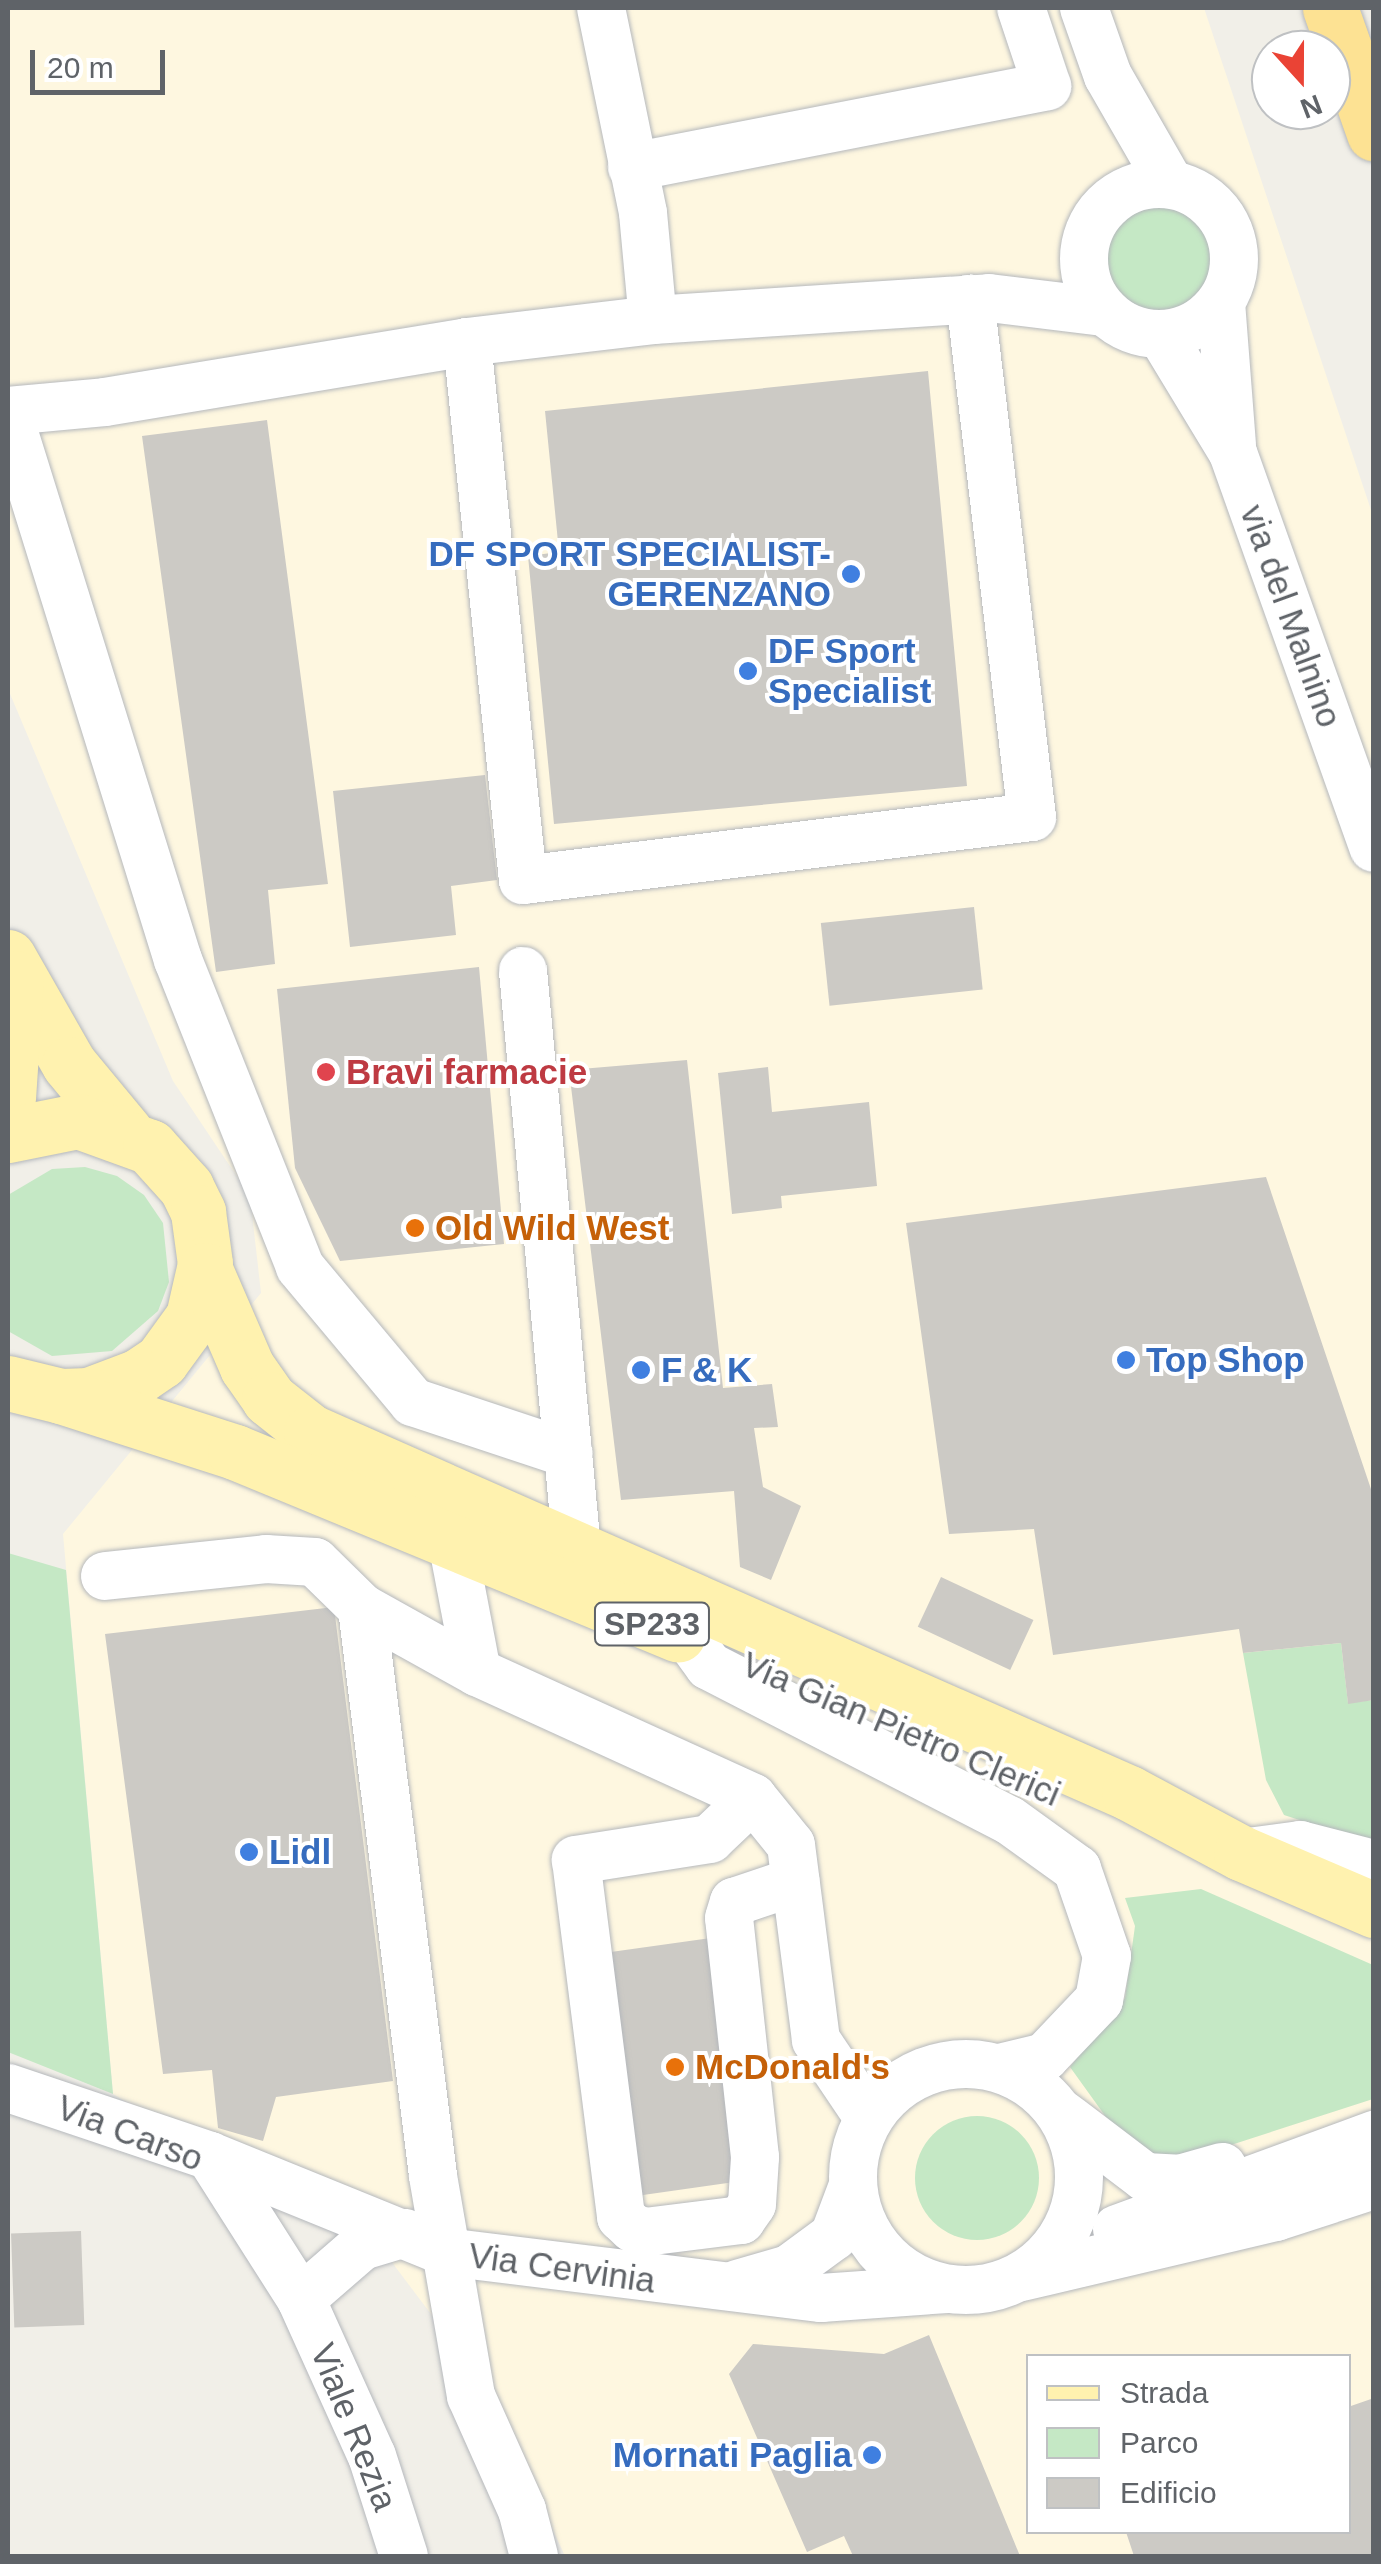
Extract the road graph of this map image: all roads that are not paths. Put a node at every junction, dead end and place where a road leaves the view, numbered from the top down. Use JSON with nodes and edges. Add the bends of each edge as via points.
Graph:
{"nodes":[{"id":1,"x":602,"y":8,"type":"edge"},
{"id":2,"x":1021,"y":8,"type":"edge"},
{"id":3,"x":1084,"y":8,"type":"edge"},
{"id":4,"x":1330,"y":8,"type":"edge"},
{"id":5,"x":1108,"y":76,"type":"junction"},
{"id":6,"x":1374,"y":133,"type":"edge"},
{"id":7,"x":632,"y":166,"type":"junction"},
{"id":8,"x":1170,"y":184,"type":"junction"},
{"id":9,"x":1119,"y":194,"type":"junction"},
{"id":10,"x":1084,"y":248,"type":"junction"},
{"id":11,"x":979,"y":298,"type":"junction"},
{"id":12,"x":1221,"y":302,"type":"junction"},
{"id":13,"x":1106,"y":312,"type":"junction"},
{"id":14,"x":653,"y":320,"type":"junction"},
{"id":15,"x":1162,"y":334,"type":"junction"},
{"id":16,"x":467,"y":342,"type":"junction"},
{"id":17,"x":8,"y":412,"type":"edge"},
{"id":18,"x":1232,"y":453,"type":"junction"},
{"id":19,"x":1362,"y":797,"type":"edge"},
{"id":20,"x":1374,"y":848,"type":"edge"},
{"id":21,"x":12,"y":968,"type":"edge"},
{"id":22,"x":523,"y":972,"type":"dead end"},
{"id":23,"x":8,"y":1098,"type":"edge"},
{"id":24,"x":126,"y":1134,"type":"junction"},
{"id":25,"x":8,"y":1135,"type":"edge"},
{"id":26,"x":205,"y":1270,"type":"junction"},
{"id":27,"x":8,"y":1383,"type":"edge"},
{"id":28,"x":62,"y":1396,"type":"junction"},
{"id":29,"x":568,"y":1454,"type":"junction"},
{"id":30,"x":452,"y":1541,"type":"junction"},
{"id":31,"x":577,"y":1550,"type":"junction"},
{"id":32,"x":105,"y":1576,"type":"dead end"},
{"id":33,"x":362,"y":1608,"type":"junction"},
{"id":34,"x":690,"y":1640,"type":"junction"},
{"id":35,"x":478,"y":1672,"type":"junction"},
{"id":36,"x":753,"y":1798,"type":"junction"},
{"id":37,"x":1242,"y":1853,"type":"junction"},
{"id":38,"x":1374,"y":1864,"type":"edge"},
{"id":39,"x":796,"y":1881,"type":"junction"},
{"id":40,"x":1374,"y":1910,"type":"edge"},
{"id":41,"x":1000,"y":2068,"type":"junction"},
{"id":42,"x":8,"y":2088,"type":"edge"},
{"id":43,"x":1061,"y":2113,"type":"junction"},
{"id":44,"x":868,"y":2117,"type":"junction"},
{"id":45,"x":1374,"y":2120,"type":"edge"},
{"id":46,"x":1374,"y":2134,"type":"edge"},
{"id":47,"x":210,"y":2156,"type":"junction"},
{"id":48,"x":1374,"y":2185,"type":"edge"},
{"id":49,"x":852,"y":2188,"type":"junction"},
{"id":50,"x":426,"y":2243,"type":"junction"},
{"id":51,"x":1034,"y":2266,"type":"junction"},
{"id":52,"x":723,"y":2288,"type":"junction"},
{"id":53,"x":947,"y":2289,"type":"junction"},
{"id":54,"x":301,"y":2299,"type":"junction"},
{"id":55,"x":522,"y":2510,"type":"junction"},
{"id":56,"x":404,"y":2556,"type":"edge"},
{"id":57,"x":515,"y":2556,"type":"edge"},
{"id":58,"x":534,"y":2556,"type":"edge"}],
"edges":[{"from":1,"to":7,"type":"street"},
{"from":2,"to":7,"type":"street","via":[[1048,86]]},
{"from":3,"to":5,"type":"street"},
{"from":4,"to":6,"type":"highway"},
{"from":5,"to":8,"type":"street"},
{"from":5,"to":9,"type":"street"},
{"from":7,"to":14,"type":"street","via":[[644,213]]},
{"from":8,"to":9,"type":"street"},
{"from":8,"to":12,"type":"street","via":[[1210,202],[1228,229],[1235,261]]},
{"from":9,"to":10,"type":"street","via":[[1090,227]]},
{"from":10,"to":11,"type":"street"},
{"from":10,"to":13,"type":"street","via":[[1084,271]]},
{"from":11,"to":13,"type":"street"},
{"from":11,"to":14,"type":"street"},
{"from":11,"to":16,"type":"street","via":[[1032,817],[523,880]]},
{"from":12,"to":15,"type":"street","via":[[1205,319]]},
{"from":12,"to":18,"type":"street"},
{"from":13,"to":15,"type":"street","via":[[1141,332]]},
{"from":14,"to":16,"type":"street"},
{"from":15,"to":18,"type":"street"},
{"from":16,"to":17,"type":"street"},
{"from":17,"to":29,"type":"street","via":[[178,960],[300,1267],[414,1402]]},
{"from":18,"to":19,"type":"street","name":"via del Malnino"},
{"from":19,"to":20,"type":"street","name":"via del Malnino"},
{"from":21,"to":23,"type":"main road","number":"SP233"},
{"from":21,"to":24,"type":"main road","number":"SP233","via":[[69,1064]]},
{"from":22,"to":29,"type":"street"},
{"from":24,"to":25,"type":"main road","number":"SP233","via":[[53,1121]]},
{"from":24,"to":26,"type":"main road","number":"SP233","via":[[150,1147],[186,1187],[204,1238]]},
{"from":26,"to":28,"type":"main road","number":"SP233","via":[[193,1317],[161,1360],[115,1388]]},
{"from":26,"to":31,"type":"main road","name":"Via Gian Pietro Clerici","number":"SP233","via":[[247,1367],[292,1420],[437,1492]]},
{"from":27,"to":28,"type":"main road","number":"SP233"},
{"from":28,"to":30,"type":"main road","name":"Via Gian Pietro Clerici","number":"SP233","via":[[235,1452]]},
{"from":29,"to":31,"type":"street"},
{"from":30,"to":34,"type":"main road","name":"Via Gian Pietro Clerici","number":"SP233"},
{"from":30,"to":35,"type":"street"},
{"from":31,"to":37,"type":"main road","name":"Via Gian Pietro Clerici","number":"SP233","via":[[1130,1793]]},
{"from":32,"to":33,"type":"street","via":[[266,1559],[315,1562]]},
{"from":33,"to":35,"type":"street"},
{"from":33,"to":50,"type":"street"},
{"from":34,"to":37,"type":"main road","name":"Via Gian Pietro Clerici","number":"SP233","via":[[1158,1838]]},
{"from":34,"to":41,"type":"street","via":[[709,1666],[1008,1820],[1076,1869],[1107,1956],[1098,2000],[1045,2057]]},
{"from":35,"to":36,"type":"street"},
{"from":36,"to":39,"type":"street","via":[[791,1846]]},
{"from":36,"to":39,"type":"street","via":[[710,1839],[576,1860],[621,2217],[632,2228],[741,2220],[752,2204],[755,2157],[728,1918],[734,1902]]},
{"from":37,"to":38,"type":"street","via":[[1300,1845]]},
{"from":37,"to":40,"type":"main road","name":"Via Gian Pietro Clerici","number":"SP233"},
{"from":39,"to":44,"type":"street","via":[[816,2040]]},
{"from":41,"to":43,"type":"street","via":[[1034,2085]]},
{"from":41,"to":44,"type":"street","via":[[962,2062],[924,2070],[892,2089]]},
{"from":42,"to":47,"type":"street","name":"Via Carso"},
{"from":43,"to":45,"type":"street","via":[[1145,2177],[1178,2179]]},
{"from":43,"to":51,"type":"street","via":[[1077,2148],[1080,2186],[1070,2223]]},
{"from":44,"to":49,"type":"street","via":[[854,2151]]},
{"from":46,"to":51,"type":"street"},
{"from":47,"to":50,"type":"street","name":"Via Cervinia"},
{"from":47,"to":54,"type":"street","name":"Via Carso"},
{"from":48,"to":51,"type":"street","via":[[1276,2217]]},
{"from":49,"to":52,"type":"street","name":"Via Cervinia","via":[[834,2236],[789,2269]]},
{"from":49,"to":53,"type":"street","via":[[862,2224],[882,2255],[912,2278]]},
{"from":50,"to":52,"type":"street","name":"Via Cervinia"},
{"from":50,"to":54,"type":"street","name":"Via Cervinia","via":[[362,2246]]},
{"from":50,"to":55,"type":"street","via":[[471,2396]]},
{"from":51,"to":53,"type":"street","via":[[984,2290]]},
{"from":52,"to":53,"type":"street","name":"Via Cervinia","via":[[821,2298]]},
{"from":54,"to":56,"type":"street","name":"Viale Rezia","via":[[372,2456]]},
{"from":55,"to":57,"type":"street"},
{"from":55,"to":58,"type":"street"}]}
